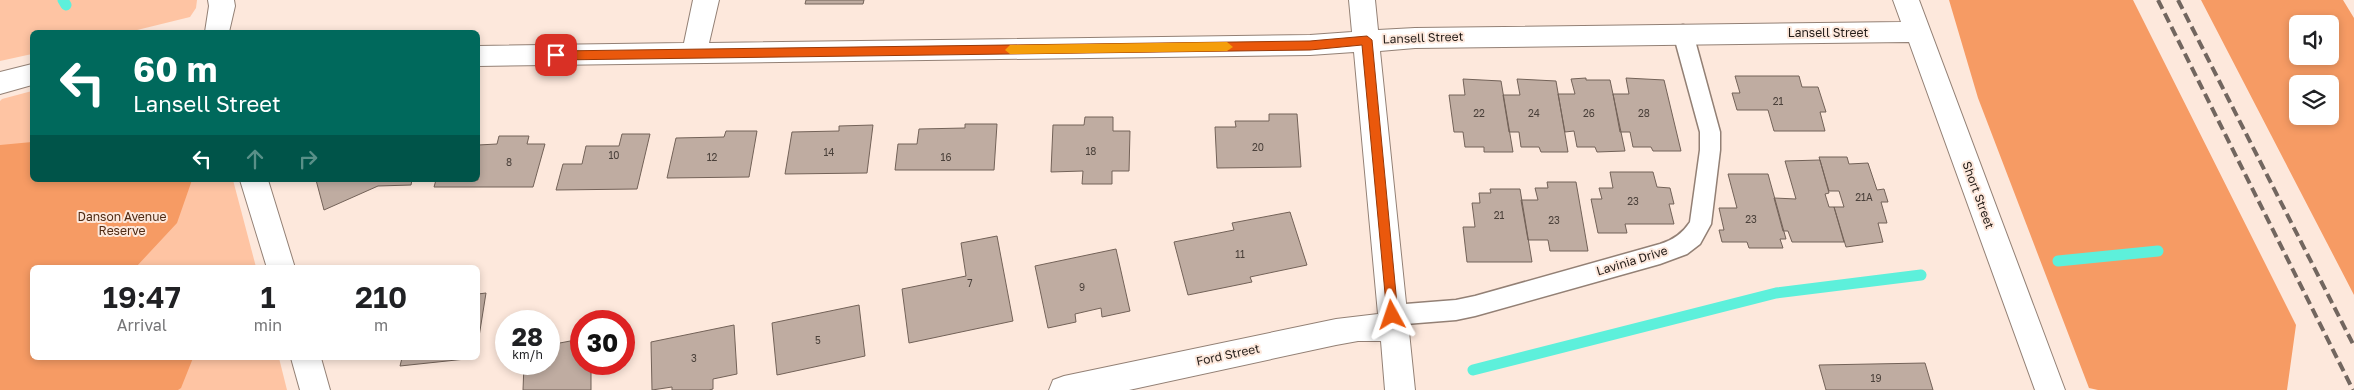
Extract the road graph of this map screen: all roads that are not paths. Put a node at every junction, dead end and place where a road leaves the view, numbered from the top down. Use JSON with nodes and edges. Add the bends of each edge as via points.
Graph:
{"nodes":[{"id":1,"x":221,"y":0,"type":"edge"},
{"id":2,"x":706,"y":0,"type":"edge"},
{"id":3,"x":1362,"y":0,"type":"edge"},
{"id":4,"x":1906,"y":0,"type":"edge"},
{"id":5,"x":216,"y":30,"type":"edge"},
{"id":6,"x":1919,"y":32,"type":"junction"},
{"id":7,"x":1684,"y":33,"type":"junction"},
{"id":8,"x":1367,"y":40,"type":"junction"},
{"id":9,"x":694,"y":54,"type":"junction"},
{"id":10,"x":480,"y":56,"type":"edge"},
{"id":11,"x":30,"y":76,"type":"edge"},
{"id":12,"x":0,"y":83,"type":"edge"},
{"id":13,"x":255,"y":182,"type":"edge"},
{"id":14,"x":280,"y":265,"type":"edge"},
{"id":15,"x":1393,"y":321,"type":"junction"},
{"id":16,"x":307,"y":360,"type":"edge"},
{"id":17,"x":315,"y":390,"type":"edge"},
{"id":18,"x":1064,"y":390,"type":"edge"},
{"id":19,"x":1400,"y":390,"type":"edge"},
{"id":20,"x":2050,"y":390,"type":"edge"}],
"edges":[{"from":1,"to":5,"type":"street"},
{"from":2,"to":9,"type":"street"},
{"from":3,"to":8,"type":"street"},
{"from":4,"to":6,"type":"street","name":"Short Street"},
{"from":6,"to":7,"type":"street","name":"Lansell Street"},
{"from":6,"to":20,"type":"street","name":"Short Street"},
{"from":7,"to":8,"type":"street","name":"Lansell Street"},
{"from":7,"to":15,"type":"lane","name":"Lavinia Drive","via":[[1710,132],[1700,224],[1692,237],[1679,247],[1660,254],[1475,306]]},
{"from":8,"to":9,"type":"street","name":"Lansell Street","via":[[1310,45]]},
{"from":8,"to":15,"type":"street"},
{"from":9,"to":10,"type":"street","name":"Lansell Street"},
{"from":11,"to":12,"type":"street"},
{"from":13,"to":14,"type":"street"},
{"from":15,"to":18,"type":"street","name":"Ford Street"},
{"from":15,"to":19,"type":"street"},
{"from":16,"to":17,"type":"street"}]}
